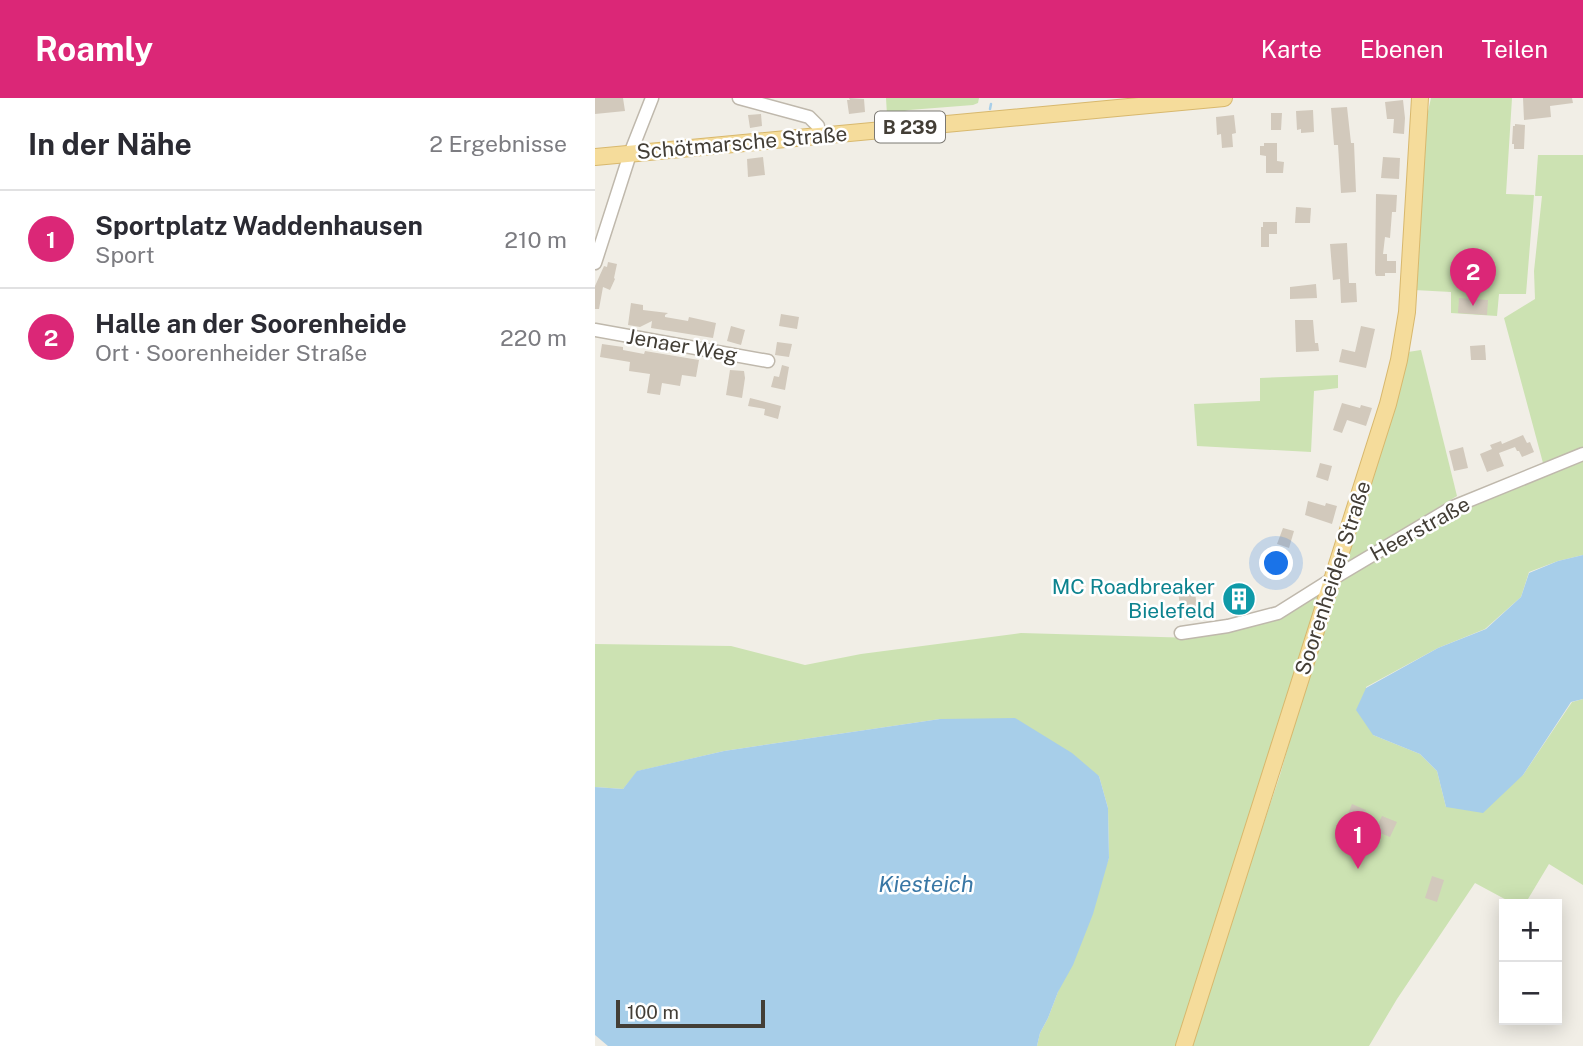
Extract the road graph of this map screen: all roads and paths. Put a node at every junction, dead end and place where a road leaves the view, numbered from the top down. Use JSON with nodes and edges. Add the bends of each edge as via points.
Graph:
{"nodes":[{"id":1,"x":652,"y":98,"type":"edge"},
{"id":2,"x":739,"y":98,"type":"edge"},
{"id":3,"x":1224,"y":98,"type":"edge"},
{"id":4,"x":1420,"y":98,"type":"edge"},
{"id":5,"x":818,"y":125,"type":"dead end"},
{"id":6,"x":630,"y":154,"type":"junction"},
{"id":7,"x":595,"y":157,"type":"edge"},
{"id":8,"x":595,"y":262,"type":"edge"},
{"id":9,"x":595,"y":330,"type":"edge"},
{"id":10,"x":768,"y":361,"type":"dead end"},
{"id":11,"x":1583,"y":454,"type":"edge"},
{"id":12,"x":1332,"y":579,"type":"junction"},
{"id":13,"x":1181,"y":634,"type":"dead end"},
{"id":14,"x":1184,"y":1046,"type":"edge"}],
"edges":[{"from":1,"to":6,"type":"street"},
{"from":2,"to":5,"type":"street","via":[[809,117]]},
{"from":3,"to":6,"type":"main road","name":"Schötmarsche Straße","number":"B 239"},
{"from":4,"to":12,"type":"main road","name":"Soorenheider Straße","via":[[1408,295],[1399,360]]},
{"from":6,"to":7,"type":"main road","name":"Schötmarsche Straße","number":"B 239"},
{"from":6,"to":8,"type":"street"},
{"from":9,"to":10,"type":"street","name":"Jenaer Weg"},
{"from":11,"to":12,"type":"street","name":"Heerstraße","via":[[1453,507]]},
{"from":12,"to":13,"type":"street","name":"Heerstraße","via":[[1278,613]]},
{"from":12,"to":14,"type":"main road","name":"Soorenheider Straße"}]}
